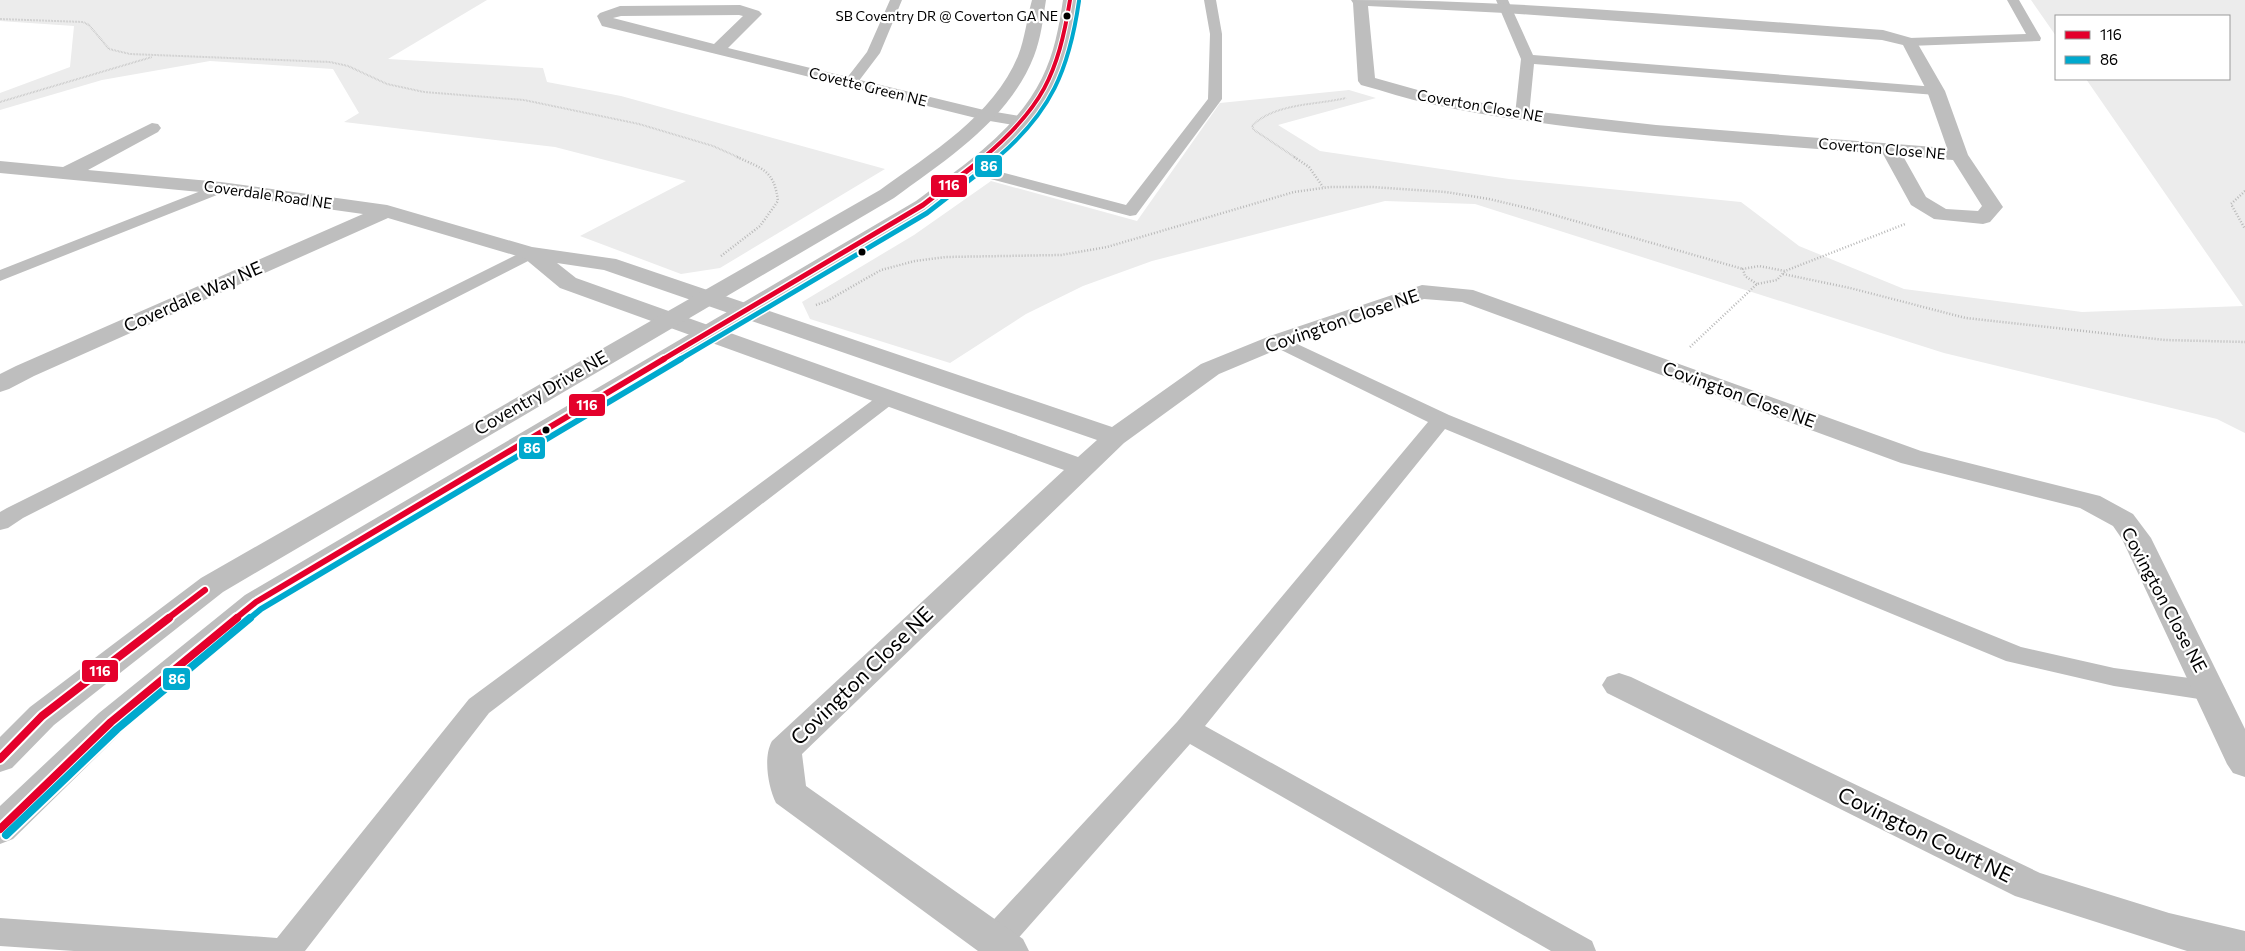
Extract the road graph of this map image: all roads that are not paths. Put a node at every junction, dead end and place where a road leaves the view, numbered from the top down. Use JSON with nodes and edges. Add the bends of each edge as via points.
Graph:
{"nodes":[{"id":1,"x":896,"y":0,"type":"edge"},
{"id":2,"x":1039,"y":0,"type":"edge"},
{"id":3,"x":1070,"y":0,"type":"edge"},
{"id":4,"x":1210,"y":0,"type":"edge"},
{"id":5,"x":1359,"y":0,"type":"edge"},
{"id":6,"x":2013,"y":0,"type":"edge"},
{"id":7,"x":1503,"y":4,"type":"edge"},
{"id":8,"x":1910,"y":42,"type":"junction"},
{"id":9,"x":717,"y":50,"type":"junction"},
{"id":10,"x":1528,"y":59,"type":"junction"},
{"id":11,"x":850,"y":83,"type":"junction"},
{"id":12,"x":1936,"y":91,"type":"junction"},
{"id":13,"x":1522,"y":115,"type":"junction"},
{"id":14,"x":984,"y":116,"type":"junction"},
{"id":15,"x":1020,"y":121,"type":"junction"},
{"id":16,"x":152,"y":128,"type":"dead end"},
{"id":17,"x":1890,"y":149,"type":"junction"},
{"id":18,"x":1959,"y":155,"type":"junction"},
{"id":19,"x":932,"y":161,"type":"junction"},
{"id":20,"x":0,"y":167,"type":"edge"},
{"id":21,"x":970,"y":169,"type":"junction"},
{"id":22,"x":69,"y":172,"type":"junction"},
{"id":23,"x":221,"y":188,"type":"junction"},
{"id":24,"x":387,"y":211,"type":"junction"},
{"id":25,"x":530,"y":253,"type":"junction"},
{"id":26,"x":0,"y":266,"type":"edge"},
{"id":27,"x":20,"y":268,"type":"junction"},
{"id":28,"x":0,"y":276,"type":"edge"},
{"id":29,"x":706,"y":298,"type":"junction"},
{"id":30,"x":745,"y":311,"type":"junction"},
{"id":31,"x":669,"y":319,"type":"junction"},
{"id":32,"x":708,"y":333,"type":"junction"},
{"id":33,"x":1278,"y":341,"type":"junction"},
{"id":34,"x":0,"y":384,"type":"edge"},
{"id":35,"x":888,"y":398,"type":"junction"},
{"id":36,"x":1440,"y":420,"type":"junction"},
{"id":37,"x":1115,"y":437,"type":"junction"},
{"id":38,"x":1082,"y":468,"type":"junction"},
{"id":39,"x":0,"y":522,"type":"edge"},
{"id":40,"x":1619,"y":685,"type":"dead end"},
{"id":41,"x":2212,"y":691,"type":"junction"},
{"id":42,"x":1187,"y":728,"type":"junction"},
{"id":43,"x":0,"y":760,"type":"edge"},
{"id":44,"x":2245,"y":764,"type":"edge"},
{"id":45,"x":0,"y":829,"type":"edge"},
{"id":46,"x":0,"y":932,"type":"edge"},
{"id":47,"x":1002,"y":946,"type":"edge"},
{"id":48,"x":2245,"y":948,"type":"edge"},
{"id":49,"x":274,"y":951,"type":"edge"},
{"id":50,"x":286,"y":951,"type":"edge"},
{"id":51,"x":1580,"y":951,"type":"edge"}],
"edges":[{"from":1,"to":11,"type":"lane","via":[[873,53]]},
{"from":2,"to":14,"type":"street","name":"Coventry Drive NE","via":[[1026,57],[1009,89]]},
{"from":3,"to":15,"type":"street","name":"Coventry Drive NE","via":[[1064,40],[1046,88]]},
{"from":4,"to":21,"type":"lane","via":[[1216,34],[1215,100],[1130,211]]},
{"from":5,"to":7,"type":"street","name":"Coverton Close NE"},
{"from":5,"to":13,"type":"street","name":"Coverton Close NE","via":[[1367,81],[1430,99]]},
{"from":6,"to":8,"type":"lane","via":[[2035,38]]},
{"from":7,"to":8,"type":"street","name":"Coverton Close NE","via":[[1884,35]]},
{"from":7,"to":10,"type":"lane"},
{"from":8,"to":12,"type":"street","name":"Coverton Close NE"},
{"from":9,"to":9,"type":"street","name":"Covette Green NE","via":[[754,14],[740,10],[620,11],[605,16],[607,23]]},
{"from":9,"to":11,"type":"street","name":"Covette Green NE"},
{"from":10,"to":12,"type":"lane"},
{"from":10,"to":13,"type":"lane"},
{"from":11,"to":14,"type":"street","name":"Covette Green NE"},
{"from":12,"to":18,"type":"street","name":"Coverton Close NE"},
{"from":13,"to":17,"type":"street","name":"Coverton Close NE","via":[[1656,130]]},
{"from":14,"to":15,"type":"street","name":"Covette Green NE"},
{"from":14,"to":19,"type":"street","name":"Coventry Drive NE"},
{"from":15,"to":21,"type":"street","name":"Coventry Drive NE"},
{"from":16,"to":22,"type":"street"},
{"from":17,"to":18,"type":"street","name":"Coverton Close NE"},
{"from":17,"to":18,"type":"street","via":[[1918,201],[1941,215],[1983,218],[1993,206]]},
{"from":19,"to":21,"type":"street"},
{"from":19,"to":29,"type":"street","name":"Coventry Drive NE","via":[[887,194]]},
{"from":20,"to":22,"type":"street","name":"Coverdale Road NE"},
{"from":21,"to":30,"type":"street","name":"Coventry Drive NE","via":[[923,205]]},
{"from":22,"to":23,"type":"street","name":"Coverdale Road NE"},
{"from":23,"to":24,"type":"street","name":"Coverdale Road NE"},
{"from":23,"to":27,"type":"lane"},
{"from":24,"to":25,"type":"street","name":"Coverdale Road NE"},
{"from":24,"to":34,"type":"street","name":"Coverdale Way NE"},
{"from":25,"to":29,"type":"street","name":"Coverdale Road NE","via":[[608,264]]},
{"from":25,"to":31,"type":"street","name":"Coverdale Road NE","via":[[568,283]]},
{"from":25,"to":39,"type":"lane"},
{"from":26,"to":27,"type":"lane"},
{"from":27,"to":28,"type":"lane"},
{"from":29,"to":30,"type":"street"},
{"from":29,"to":31,"type":"street","name":"Coventry Drive NE"},
{"from":30,"to":32,"type":"street","name":"Coventry Drive NE"},
{"from":30,"to":37,"type":"street"},
{"from":31,"to":32,"type":"street"},
{"from":31,"to":43,"type":"street","name":"Coventry Drive NE","via":[[212,585],[42,716]]},
{"from":32,"to":35,"type":"street"},
{"from":32,"to":45,"type":"street","name":"Coventry Drive NE","via":[[256,602],[111,722]]},
{"from":33,"to":36,"type":"lane"},
{"from":33,"to":37,"type":"street","name":"Covington Close NE","via":[[1210,369]]},
{"from":33,"to":41,"type":"street","name":"Covington Close NE","via":[[1422,292],[1465,295],[1911,457],[2090,502],[2123,520],[2136,538]]},
{"from":35,"to":38,"type":"street"},
{"from":35,"to":50,"type":"lane","via":[[479,706]]},
{"from":36,"to":41,"type":"lane","via":[[2016,655],[2114,677]]},
{"from":36,"to":42,"type":"lane"},
{"from":37,"to":38,"type":"street","name":"Covington Close NE"},
{"from":38,"to":47,"type":"street","name":"Covington Close NE","via":[[784,750],[789,793]]},
{"from":40,"to":48,"type":"street","name":"Covington Court NE","via":[[2029,885],[2169,930]]},
{"from":41,"to":44,"type":"street","name":"Covington Close NE"},
{"from":42,"to":47,"type":"lane"},
{"from":42,"to":51,"type":"lane"},
{"from":46,"to":49,"type":"lane"}]}
